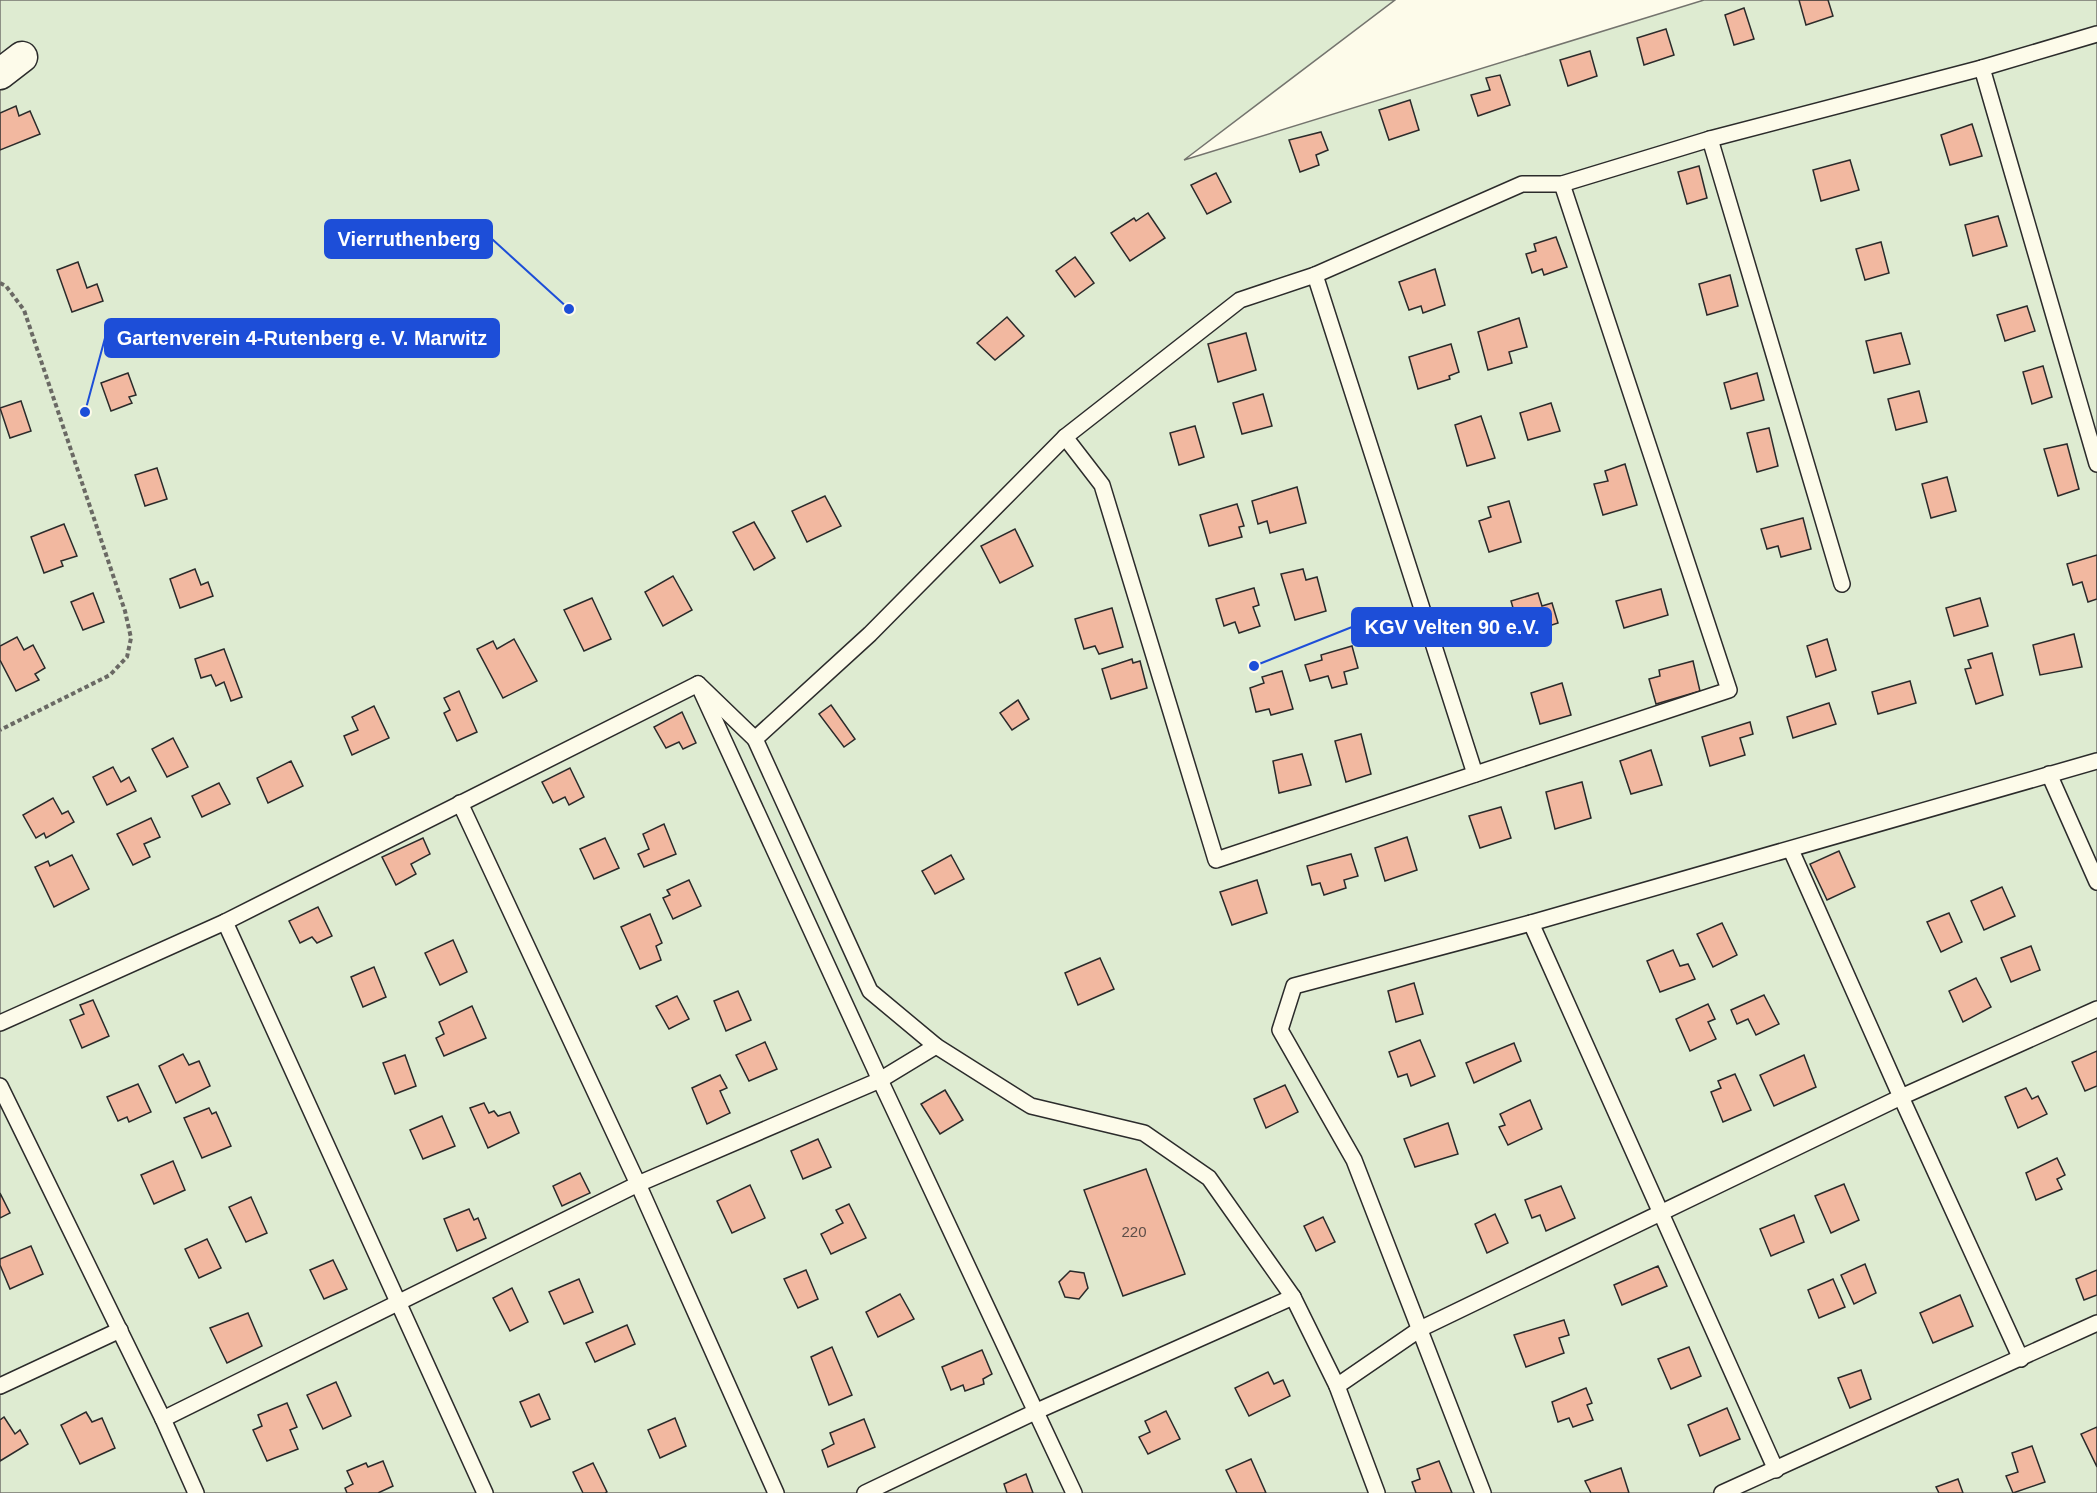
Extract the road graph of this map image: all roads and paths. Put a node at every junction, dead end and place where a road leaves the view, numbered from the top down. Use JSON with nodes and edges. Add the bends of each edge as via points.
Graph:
{"nodes":[{"id":1,"x":2097,"y":34,"type":"edge"},
{"id":2,"x":1982,"y":68,"type":"junction"},
{"id":3,"x":1710,"y":139,"type":"junction"},
{"id":4,"x":1562,"y":184,"type":"junction"},
{"id":5,"x":1315,"y":275,"type":"junction"},
{"id":6,"x":0,"y":283,"type":"edge"},
{"id":7,"x":1065,"y":437,"type":"junction"},
{"id":8,"x":2097,"y":464,"type":"edge"},
{"id":9,"x":1842,"y":584,"type":"dead end"},
{"id":10,"x":698,"y":684,"type":"junction"},
{"id":11,"x":0,"y":730,"type":"edge"},
{"id":12,"x":755,"y":739,"type":"junction"},
{"id":13,"x":2097,"y":761,"type":"edge"},
{"id":14,"x":1475,"y":774,"type":"junction"},
{"id":15,"x":2049,"y":774,"type":"junction"},
{"id":16,"x":460,"y":803,"type":"junction"},
{"id":17,"x":1791,"y":849,"type":"junction"},
{"id":18,"x":2097,"y":882,"type":"edge"},
{"id":19,"x":225,"y":922,"type":"junction"},
{"id":20,"x":1531,"y":923,"type":"junction"},
{"id":21,"x":2097,"y":1009,"type":"edge"},
{"id":22,"x":0,"y":1023,"type":"edge"},
{"id":23,"x":936,"y":1046,"type":"junction"},
{"id":24,"x":880,"y":1080,"type":"junction"},
{"id":25,"x":0,"y":1086,"type":"edge"},
{"id":26,"x":1901,"y":1097,"type":"junction"},
{"id":27,"x":638,"y":1184,"type":"junction"},
{"id":28,"x":1660,"y":1213,"type":"junction"},
{"id":29,"x":1293,"y":1297,"type":"junction"},
{"id":30,"x":399,"y":1302,"type":"junction"},
{"id":31,"x":2097,"y":1323,"type":"edge"},
{"id":32,"x":1420,"y":1329,"type":"junction"},
{"id":33,"x":120,"y":1330,"type":"junction"},
{"id":34,"x":2021,"y":1359,"type":"junction"},
{"id":35,"x":0,"y":1386,"type":"edge"},
{"id":36,"x":1337,"y":1386,"type":"junction"},
{"id":37,"x":1037,"y":1412,"type":"junction"},
{"id":38,"x":163,"y":1419,"type":"junction"},
{"id":39,"x":1776,"y":1470,"type":"junction"},
{"id":40,"x":196,"y":1493,"type":"edge"},
{"id":41,"x":485,"y":1493,"type":"edge"},
{"id":42,"x":776,"y":1493,"type":"edge"},
{"id":43,"x":865,"y":1493,"type":"edge"},
{"id":44,"x":1074,"y":1493,"type":"edge"},
{"id":45,"x":1377,"y":1493,"type":"edge"},
{"id":46,"x":1483,"y":1493,"type":"edge"},
{"id":47,"x":1722,"y":1493,"type":"edge"}],
"edges":[{"from":1,"to":2,"type":"lane"},
{"from":2,"to":3,"type":"lane"},
{"from":2,"to":8,"type":"lane"},
{"from":3,"to":4,"type":"lane"},
{"from":3,"to":9,"type":"lane"},
{"from":4,"to":5,"type":"lane","via":[[1522,184]]},
{"from":4,"to":14,"type":"lane","via":[[1729,690]]},
{"from":5,"to":7,"type":"lane","via":[[1240,300]]},
{"from":5,"to":14,"type":"lane"},
{"from":6,"to":11,"type":"path","via":[[24,310],[131,638],[128,657],[110,675]]},
{"from":7,"to":12,"type":"lane","via":[[870,634]]},
{"from":7,"to":14,"type":"lane","via":[[1102,485],[1216,860]]},
{"from":10,"to":12,"type":"lane"},
{"from":10,"to":16,"type":"lane"},
{"from":10,"to":24,"type":"lane"},
{"from":12,"to":23,"type":"lane","via":[[870,991]]},
{"from":13,"to":15,"type":"lane"},
{"from":15,"to":17,"type":"lane"},
{"from":15,"to":18,"type":"lane"},
{"from":16,"to":19,"type":"lane"},
{"from":16,"to":27,"type":"lane"},
{"from":17,"to":20,"type":"lane"},
{"from":17,"to":26,"type":"lane"},
{"from":19,"to":22,"type":"lane"},
{"from":19,"to":30,"type":"lane"},
{"from":20,"to":28,"type":"lane"},
{"from":20,"to":32,"type":"lane","via":[[1294,986],[1280,1030],[1354,1160]]},
{"from":21,"to":26,"type":"lane"},
{"from":23,"to":24,"type":"lane"},
{"from":23,"to":29,"type":"lane","via":[[1031,1106],[1144,1132],[1209,1178]]},
{"from":24,"to":27,"type":"lane"},
{"from":24,"to":37,"type":"lane"},
{"from":25,"to":33,"type":"lane"},
{"from":26,"to":28,"type":"lane"},
{"from":26,"to":34,"type":"lane"},
{"from":27,"to":30,"type":"lane"},
{"from":27,"to":42,"type":"lane"},
{"from":28,"to":32,"type":"lane"},
{"from":28,"to":39,"type":"lane"},
{"from":29,"to":36,"type":"lane"},
{"from":29,"to":37,"type":"lane"},
{"from":30,"to":38,"type":"lane"},
{"from":30,"to":41,"type":"lane"},
{"from":31,"to":34,"type":"lane"},
{"from":32,"to":36,"type":"lane"},
{"from":32,"to":46,"type":"lane"},
{"from":33,"to":35,"type":"lane"},
{"from":33,"to":38,"type":"lane"},
{"from":34,"to":39,"type":"lane"},
{"from":36,"to":45,"type":"lane"},
{"from":37,"to":43,"type":"lane"},
{"from":37,"to":44,"type":"lane"},
{"from":38,"to":40,"type":"lane"},
{"from":39,"to":47,"type":"lane"}]}
